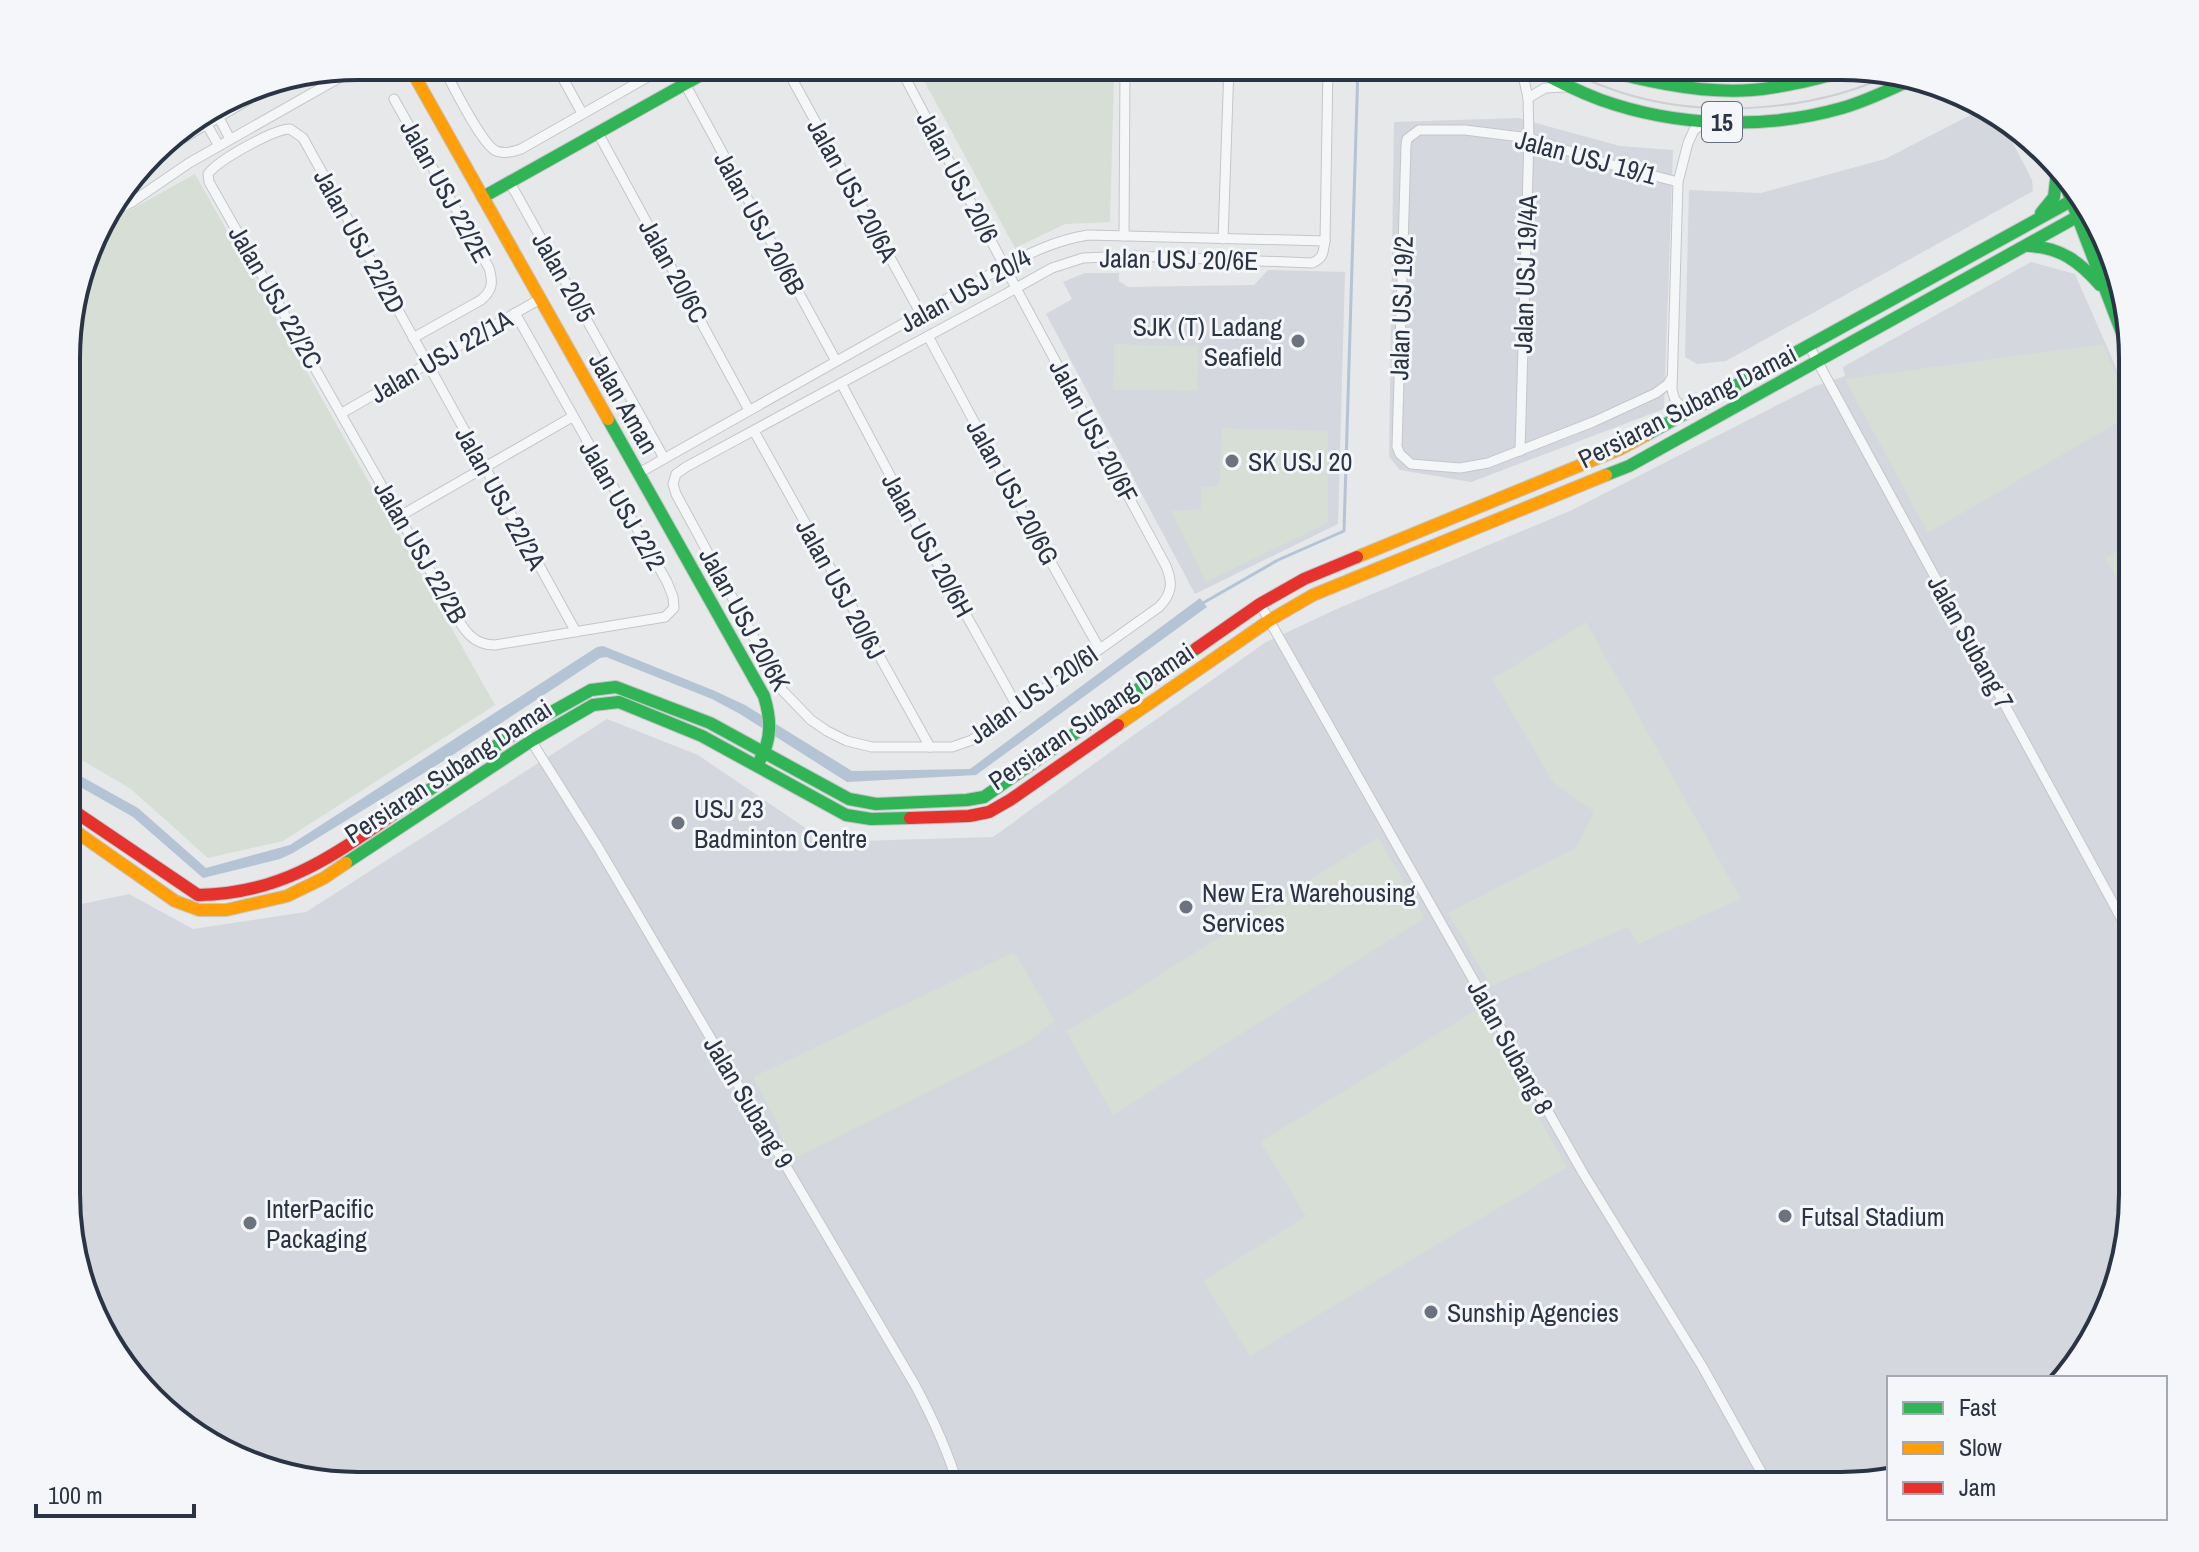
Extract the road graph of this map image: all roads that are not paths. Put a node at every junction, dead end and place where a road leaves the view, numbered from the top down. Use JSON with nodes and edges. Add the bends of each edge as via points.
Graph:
{"nodes":[{"id":1,"x":417,"y":80,"type":"edge"},
{"id":2,"x":450,"y":80,"type":"edge"},
{"id":3,"x":564,"y":80,"type":"edge"},
{"id":4,"x":641,"y":80,"type":"edge"},
{"id":5,"x":692,"y":80,"type":"edge"},
{"id":6,"x":793,"y":80,"type":"edge"},
{"id":7,"x":907,"y":80,"type":"edge"},
{"id":8,"x":333,"y":81,"type":"edge"},
{"id":9,"x":1125,"y":81,"type":"edge"},
{"id":10,"x":1228,"y":81,"type":"edge"},
{"id":11,"x":1328,"y":81,"type":"edge"},
{"id":12,"x":1524,"y":81,"type":"edge"},
{"id":13,"x":1558,"y":81,"type":"edge"},
{"id":14,"x":1650,"y":81,"type":"edge"},
{"id":15,"x":1805,"y":81,"type":"edge"},
{"id":16,"x":685,"y":84,"type":"junction"},
{"id":17,"x":1899,"y":86,"type":"edge"},
{"id":18,"x":1573,"y":89,"type":"junction"},
{"id":19,"x":1528,"y":98,"type":"junction"},
{"id":20,"x":394,"y":99,"type":"dead end"},
{"id":21,"x":228,"y":112,"type":"edge"},
{"id":22,"x":582,"y":113,"type":"junction"},
{"id":23,"x":219,"y":118,"type":"junction"},
{"id":24,"x":1708,"y":121,"type":"junction"},
{"id":25,"x":207,"y":125,"type":"joint"},
{"id":26,"x":285,"y":128,"type":"joint"},
{"id":27,"x":598,"y":133,"type":"junction"},
{"id":28,"x":1529,"y":138,"type":"junction"},
{"id":29,"x":230,"y":139,"type":"junction"},
{"id":30,"x":219,"y":146,"type":"junction"},
{"id":31,"x":1406,"y":146,"type":"joint"},
{"id":32,"x":509,"y":181,"type":"junction"},
{"id":33,"x":1678,"y":182,"type":"junction"},
{"id":34,"x":2056,"y":182,"type":"edge"},
{"id":35,"x":483,"y":197,"type":"junction"},
{"id":36,"x":131,"y":199,"type":"edge"},
{"id":37,"x":132,"y":202,"type":"junction"},
{"id":38,"x":2070,"y":202,"type":"edge"},
{"id":39,"x":126,"y":205,"type":"edge"},
{"id":40,"x":2077,"y":212,"type":"edge"},
{"id":41,"x":2077,"y":216,"type":"junction"},
{"id":42,"x":2027,"y":226,"type":"junction"},
{"id":43,"x":1124,"y":236,"type":"junction"},
{"id":44,"x":1223,"y":239,"type":"junction"},
{"id":45,"x":1325,"y":241,"type":"junction"},
{"id":46,"x":2023,"y":247,"type":"junction"},
{"id":47,"x":1005,"y":266,"type":"junction"},
{"id":48,"x":1016,"y":288,"type":"junction"},
{"id":49,"x":2107,"y":294,"type":"junction"},
{"id":50,"x":540,"y":299,"type":"junction"},
{"id":51,"x":515,"y":313,"type":"junction"},
{"id":52,"x":921,"y":314,"type":"junction"},
{"id":53,"x":2115,"y":316,"type":"edge"},
{"id":54,"x":928,"y":336,"type":"junction"},
{"id":55,"x":413,"y":338,"type":"junction"},
{"id":56,"x":1809,"y":346,"type":"junction"},
{"id":57,"x":836,"y":361,"type":"junction"},
{"id":58,"x":1818,"y":362,"type":"junction"},
{"id":59,"x":428,"y":363,"type":"junction"},
{"id":60,"x":1672,"y":377,"type":"junction"},
{"id":61,"x":841,"y":383,"type":"junction"},
{"id":62,"x":1701,"y":404,"type":"junction"},
{"id":63,"x":749,"y":410,"type":"junction"},
{"id":64,"x":342,"y":413,"type":"junction"},
{"id":65,"x":572,"y":417,"type":"junction"},
{"id":66,"x":754,"y":431,"type":"junction"},
{"id":67,"x":1520,"y":451,"type":"junction"},
{"id":68,"x":664,"y":458,"type":"junction"},
{"id":69,"x":686,"y":467,"type":"joint"},
{"id":70,"x":484,"y":468,"type":"junction"},
{"id":71,"x":639,"y":473,"type":"junction"},
{"id":72,"x":400,"y":516,"type":"junction"},
{"id":73,"x":1170,"y":575,"type":"joint"},
{"id":74,"x":1260,"y":604,"type":"junction"},
{"id":75,"x":1270,"y":620,"type":"junction"},
{"id":76,"x":576,"y":632,"type":"junction"},
{"id":77,"x":1099,"y":648,"type":"junction"},
{"id":78,"x":1017,"y":706,"type":"junction"},
{"id":79,"x":523,"y":728,"type":"junction"},
{"id":80,"x":531,"y":741,"type":"junction"},
{"id":81,"x":859,"y":745,"type":"joint"},
{"id":82,"x":930,"y":747,"type":"junction"},
{"id":83,"x":766,"y":751,"type":"junction"},
{"id":84,"x":756,"y":766,"type":"junction"},
{"id":85,"x":81,"y":815,"type":"edge"},
{"id":86,"x":81,"y":835,"type":"edge"},
{"id":87,"x":2118,"y":912,"type":"edge"},
{"id":88,"x":953,"y":1471,"type":"edge"},
{"id":89,"x":1761,"y":1472,"type":"edge"}],
"edges":[{"from":1,"to":35,"type":"street","name":"Jalan Aman"},
{"from":2,"to":22,"type":"street","via":[[486,143],[498,152],[513,152]]},
{"from":3,"to":22,"type":"street"},
{"from":4,"to":22,"type":"street"},
{"from":5,"to":16,"type":"street"},
{"from":6,"to":52,"type":"street","name":"Jalan USJ 20/6A"},
{"from":7,"to":47,"type":"street","name":"Jalan USJ 20/6"},
{"from":8,"to":29,"type":"street"},
{"from":9,"to":43,"type":"street"},
{"from":10,"to":44,"type":"street"},
{"from":11,"to":45,"type":"street"},
{"from":12,"to":19,"type":"street","name":"Jalan USJ 19/4A"},
{"from":13,"to":18,"type":"street","number":"15"},
{"from":14,"to":15,"type":"street","number":"15","via":[[1749,90]]},
{"from":16,"to":27,"type":"street"},
{"from":16,"to":57,"type":"street","name":"Jalan USJ 20/6B"},
{"from":17,"to":24,"type":"street","number":"15","via":[[1809,116],[1757,123]]},
{"from":18,"to":19,"type":"street","via":[[1545,88]]},
{"from":18,"to":24,"type":"street","number":"15","via":[[1613,104]]},
{"from":19,"to":28,"type":"street","name":"Jalan USJ 19/4A"},
{"from":20,"to":55,"type":"street","name":"Jalan USJ 22/2E","via":[[492,278],[481,300]]},
{"from":21,"to":23,"type":"street"},
{"from":23,"to":25,"type":"street"},
{"from":23,"to":29,"type":"street"},
{"from":24,"to":33,"type":"street","via":[[1694,130]]},
{"from":25,"to":30,"type":"street"},
{"from":26,"to":55,"type":"street","name":"Jalan USJ 22/2D","via":[[303,138]]},
{"from":26,"to":64,"type":"street","name":"Jalan USJ 22/2C","via":[[219,162],[208,174],[209,182]]},
{"from":27,"to":32,"type":"street"},
{"from":27,"to":63,"type":"street","name":"Jalan 20/6C"},
{"from":28,"to":31,"type":"street","name":"Jalan USJ 19/1","via":[[1419,130]]},
{"from":28,"to":33,"type":"street","name":"Jalan USJ 19/1"},
{"from":28,"to":67,"type":"street","name":"Jalan USJ 19/4A"},
{"from":29,"to":30,"type":"street"},
{"from":30,"to":37,"type":"street"},
{"from":31,"to":67,"type":"street","name":"Jalan USJ 19/2","via":[[1397,447],[1411,464],[1460,468]]},
{"from":32,"to":35,"type":"street"},
{"from":32,"to":68,"type":"street","name":"Jalan 20/5"},
{"from":33,"to":60,"type":"street"},
{"from":34,"to":42,"type":"street","via":[[2054,197]]},
{"from":35,"to":50,"type":"street","name":"Jalan Aman"},
{"from":36,"to":37,"type":"street"},
{"from":37,"to":39,"type":"street"},
{"from":38,"to":42,"type":"street","name":"Persiaran Subang Damai"},
{"from":40,"to":41,"type":"street"},
{"from":41,"to":46,"type":"street","name":"Persiaran Subang Damai"},
{"from":41,"to":49,"type":"street"},
{"from":42,"to":56,"type":"street","name":"Persiaran Subang Damai"},
{"from":43,"to":44,"type":"street","name":"Jalan USJ 20/4"},
{"from":43,"to":47,"type":"street","name":"Jalan USJ 20/4","via":[[1073,237]]},
{"from":44,"to":45,"type":"street","name":"Jalan USJ 20/4"},
{"from":45,"to":48,"type":"street","name":"Jalan USJ 20/6E","via":[[1323,256],[1312,263],[1083,258]]},
{"from":46,"to":49,"type":"street","via":[[2065,252]]},
{"from":46,"to":58,"type":"street","name":"Persiaran Subang Damai"},
{"from":47,"to":48,"type":"street","name":"Jalan USJ 20/6"},
{"from":47,"to":52,"type":"street","name":"Jalan USJ 20/4"},
{"from":48,"to":54,"type":"street","name":"Jalan USJ 20/6E"},
{"from":48,"to":73,"type":"street","name":"Jalan USJ 20/6F"},
{"from":49,"to":53,"type":"street"},
{"from":50,"to":51,"type":"street","name":"Jalan USJ 22/1A"},
{"from":50,"to":71,"type":"street","name":"Jalan Aman"},
{"from":51,"to":59,"type":"street","name":"Jalan USJ 22/1A"},
{"from":51,"to":65,"type":"street","name":"Jalan USJ 22/2"},
{"from":52,"to":57,"type":"street","name":"Jalan USJ 20/4"},
{"from":54,"to":61,"type":"street","name":"Jalan USJ 20/6E"},
{"from":54,"to":77,"type":"street","name":"Jalan USJ 20/6G"},
{"from":55,"to":59,"type":"street","name":"Jalan USJ 22/2D"},
{"from":56,"to":58,"type":"street","name":"Jalan Subang 7"},
{"from":56,"to":62,"type":"street","name":"Persiaran Subang Damai"},
{"from":57,"to":63,"type":"street","name":"Jalan USJ 20/4"},
{"from":58,"to":75,"type":"street","name":"Persiaran Subang Damai","via":[[1629,466],[1313,595]]},
{"from":58,"to":87,"type":"street","name":"Jalan Subang 7"},
{"from":59,"to":64,"type":"street","name":"Jalan USJ 22/1A"},
{"from":59,"to":70,"type":"street","name":"Jalan USJ 22/2A"},
{"from":60,"to":62,"type":"street","via":[[1675,400],[1687,408]]},
{"from":60,"to":67,"type":"street","via":[[1656,393]]},
{"from":61,"to":66,"type":"street","name":"Jalan USJ 20/6E"},
{"from":61,"to":78,"type":"street","name":"Jalan USJ 20/6H"},
{"from":62,"to":74,"type":"street","name":"Persiaran Subang Damai","via":[[1620,449],[1343,562]]},
{"from":63,"to":68,"type":"street","name":"Jalan USJ 20/4"},
{"from":64,"to":72,"type":"street","name":"Jalan USJ 22/2B"},
{"from":65,"to":70,"type":"street"},
{"from":65,"to":76,"type":"street","name":"Jalan USJ 22/2","via":[[667,582],[674,604],[665,617]]},
{"from":66,"to":69,"type":"street","name":"Jalan USJ 20/6E"},
{"from":66,"to":82,"type":"street","name":"Jalan USJ 20/6J"},
{"from":68,"to":71,"type":"street","name":"Jalan USJ 20/4"},
{"from":69,"to":81,"type":"street","name":"Jalan USJ 20/6K","via":[[676,474],[676,494],[783,691],[811,720]]},
{"from":70,"to":72,"type":"street"},
{"from":70,"to":76,"type":"street","name":"Jalan USJ 22/2A"},
{"from":71,"to":83,"type":"street","name":"Jalan Aman","via":[[759,687],[770,729]]},
{"from":72,"to":76,"type":"street","name":"Jalan USJ 22/2B","via":[[470,638],[495,645]]},
{"from":73,"to":77,"type":"street","name":"Jalan USJ 20/6I","via":[[1166,600]]},
{"from":74,"to":75,"type":"street","name":"Jalan Subang 8"},
{"from":74,"to":83,"type":"street","name":"Persiaran Subang Damai","via":[[984,797],[876,804],[849,799]]},
{"from":75,"to":84,"type":"street","name":"Persiaran Subang Damai","via":[[989,812],[871,819],[846,815]]},
{"from":75,"to":89,"type":"street","name":"Jalan Subang 8","via":[[1583,1173]]},
{"from":77,"to":78,"type":"street","name":"Jalan USJ 20/6I"},
{"from":78,"to":82,"type":"street","name":"Jalan USJ 20/6I","via":[[972,740]]},
{"from":79,"to":80,"type":"street","name":"Jalan Subang 9"},
{"from":79,"to":83,"type":"street","name":"Persiaran Subang Damai","via":[[591,690],[616,687]]},
{"from":79,"to":85,"type":"street","name":"Persiaran Subang Damai","via":[[296,877],[222,896],[198,895]]},
{"from":80,"to":84,"type":"street","name":"Persiaran Subang Damai","via":[[593,705],[619,702],[702,736]]},
{"from":80,"to":86,"type":"street","name":"Persiaran Subang Damai","via":[[305,889],[226,910],[199,910],[175,901]]},
{"from":80,"to":88,"type":"street","name":"Jalan Subang 9","via":[[915,1385]]},
{"from":81,"to":82,"type":"street","name":"Jalan USJ 20/6I"},
{"from":83,"to":84,"type":"street"}]}
